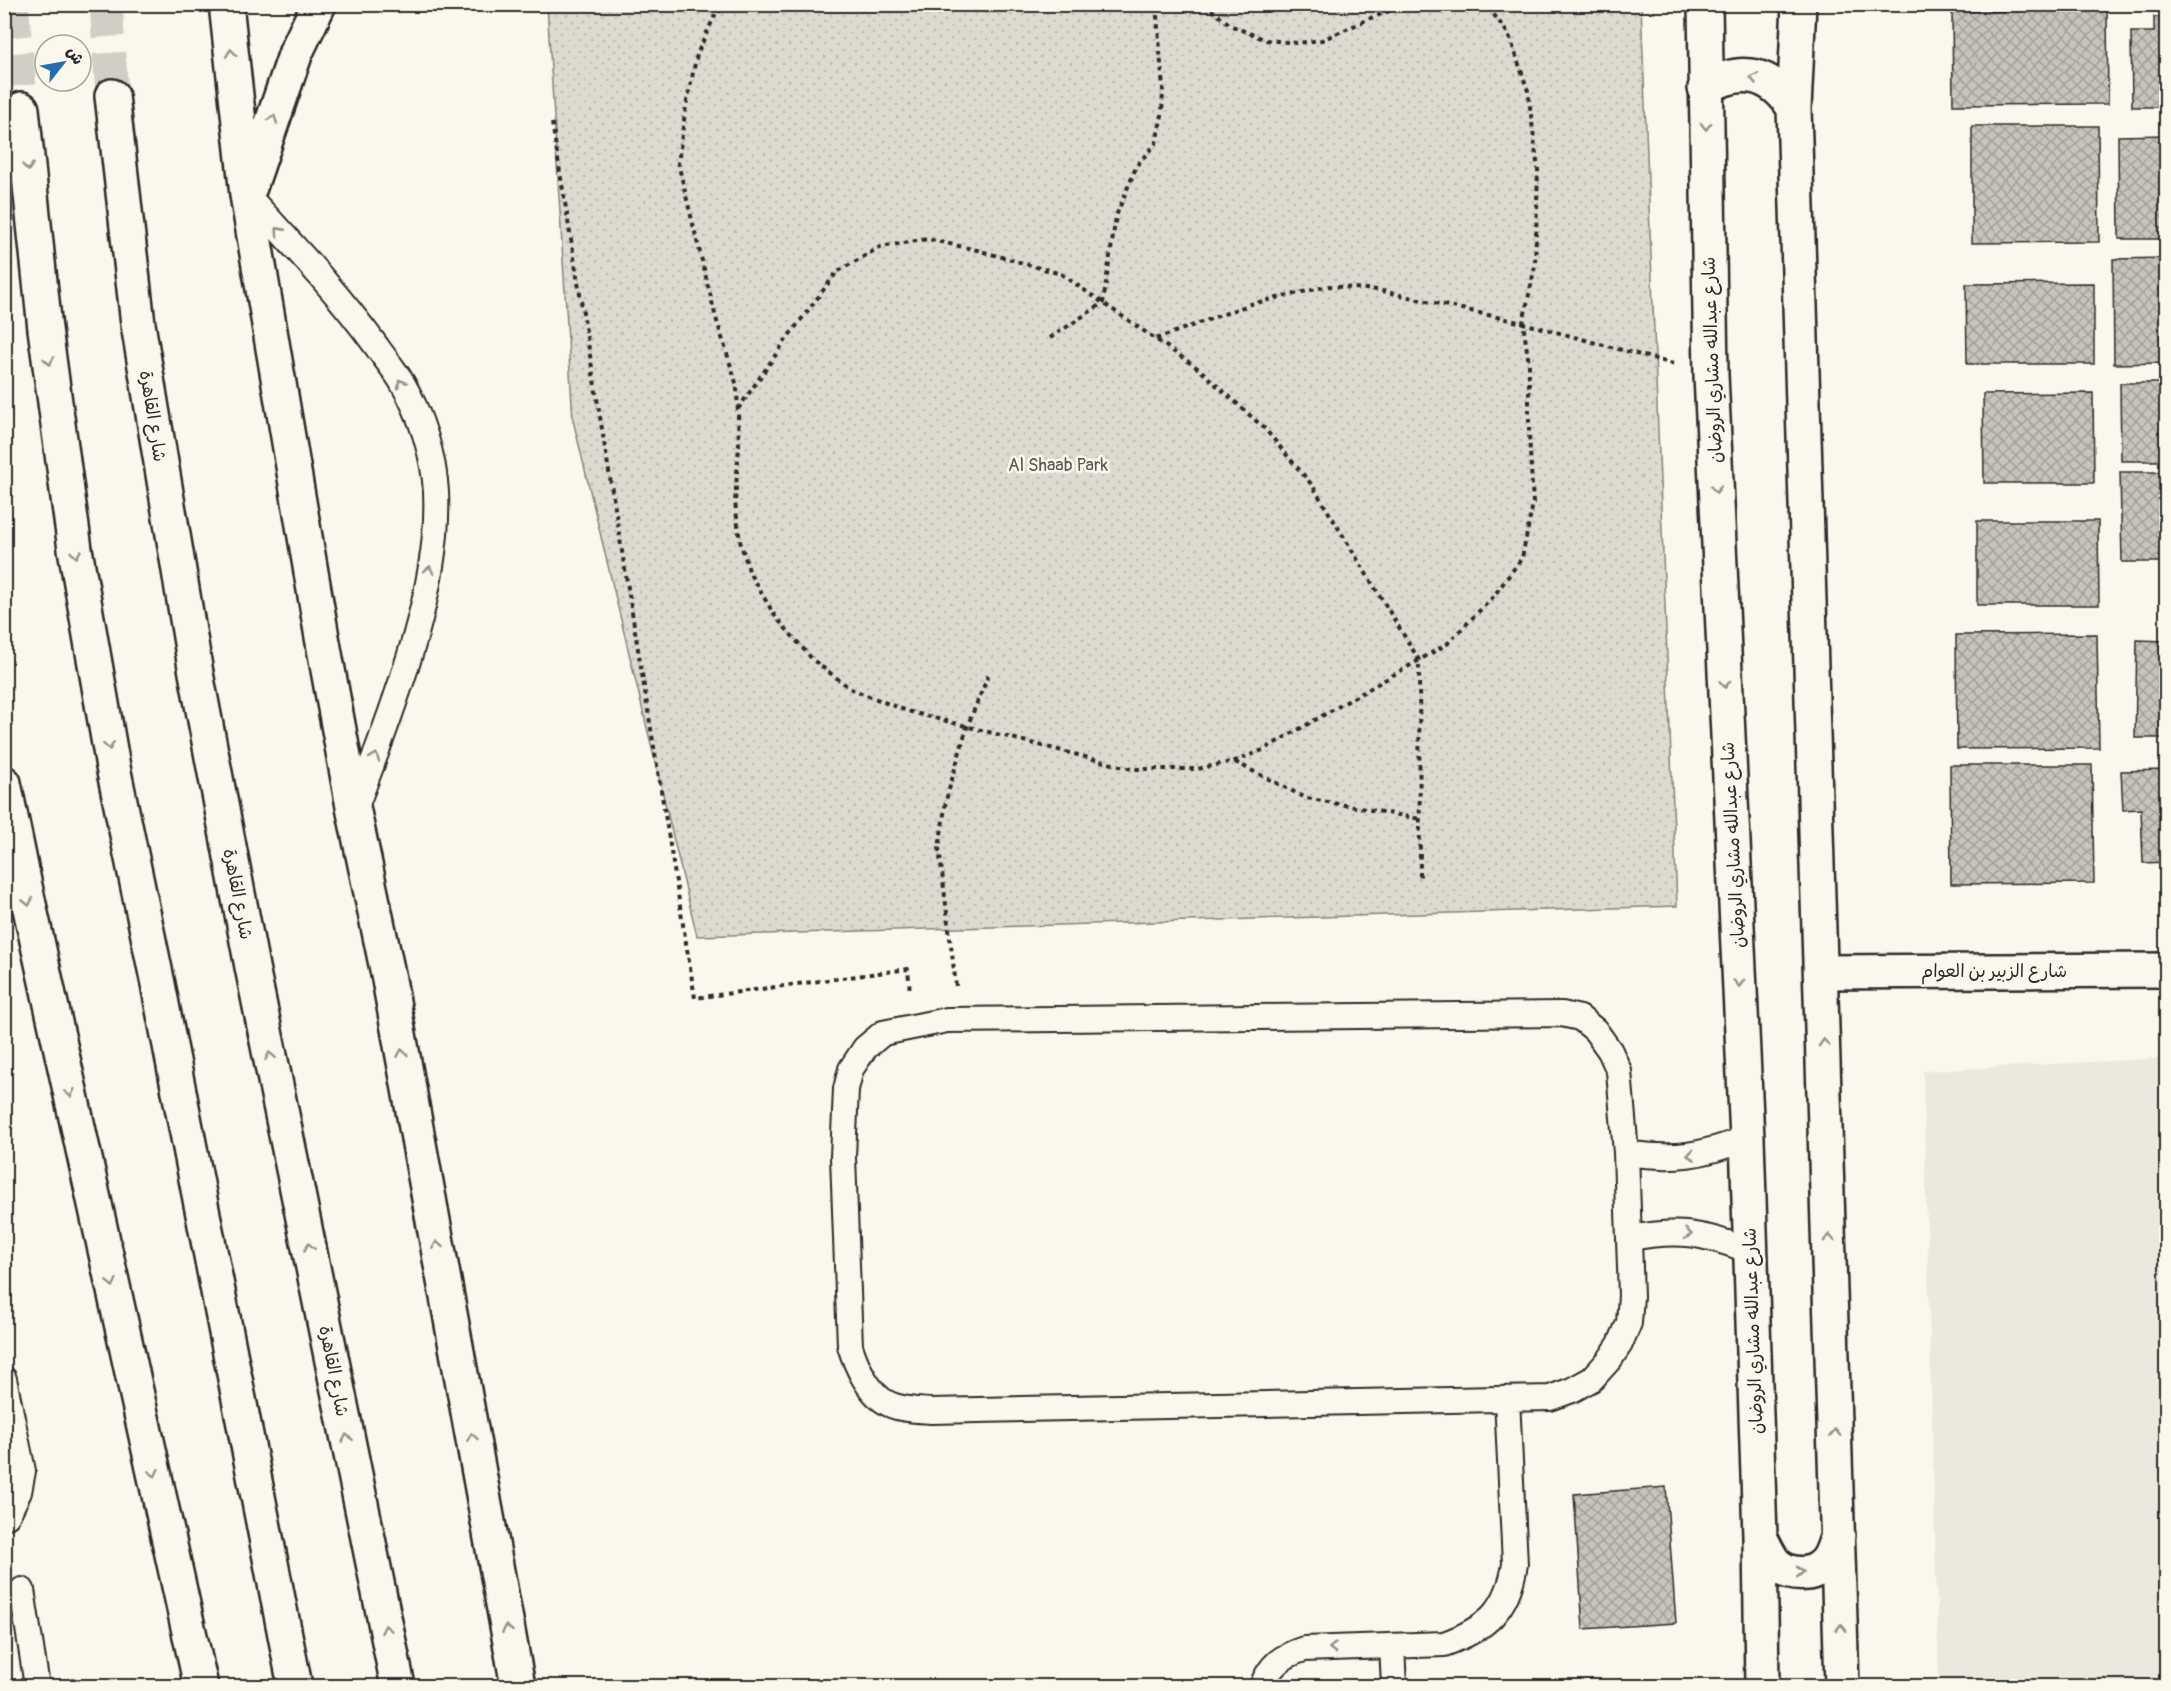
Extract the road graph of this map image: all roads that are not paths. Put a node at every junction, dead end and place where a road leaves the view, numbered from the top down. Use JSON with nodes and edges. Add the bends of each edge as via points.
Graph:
{"nodes":[{"id":1,"x":226,"y":4,"type":"edge"},
{"id":2,"x":318,"y":4,"type":"edge"},
{"id":3,"x":1705,"y":4,"type":"edge"},
{"id":4,"x":1799,"y":4,"type":"edge"},
{"id":5,"x":1706,"y":88,"type":"junction"},
{"id":6,"x":112,"y":96,"type":"tunnel mouth"},
{"id":7,"x":1794,"y":108,"type":"junction"},
{"id":8,"x":21,"y":109,"type":"tunnel mouth"},
{"id":9,"x":247,"y":195,"type":"junction"},
{"id":10,"x":4,"y":783,"type":"edge"},
{"id":11,"x":354,"y":812,"type":"junction"},
{"id":12,"x":2166,"y":970,"type":"edge"},
{"id":13,"x":1821,"y":972,"type":"junction"},
{"id":14,"x":1747,"y":1138,"type":"junction"},
{"id":15,"x":1626,"y":1153,"type":"junction"},
{"id":16,"x":1630,"y":1238,"type":"junction"},
{"id":17,"x":1750,"y":1251,"type":"junction"},
{"id":18,"x":4,"y":1379,"type":"edge"},
{"id":19,"x":1507,"y":1399,"type":"junction"},
{"id":20,"x":4,"y":1516,"type":"edge"},
{"id":21,"x":1838,"y":1535,"type":"junction"},
{"id":22,"x":1760,"y":1538,"type":"junction"},
{"id":23,"x":22,"y":1590,"type":"dead end"},
{"id":24,"x":1392,"y":1647,"type":"junction"},
{"id":25,"x":37,"y":1686,"type":"edge"},
{"id":26,"x":201,"y":1686,"type":"edge"},
{"id":27,"x":295,"y":1686,"type":"edge"},
{"id":28,"x":398,"y":1686,"type":"edge"},
{"id":29,"x":518,"y":1686,"type":"edge"},
{"id":30,"x":1262,"y":1686,"type":"edge"},
{"id":31,"x":1394,"y":1686,"type":"edge"},
{"id":32,"x":1762,"y":1686,"type":"edge"},
{"id":33,"x":1842,"y":1686,"type":"edge"}],
"edges":[{"from":9,"to":1,"type":"main road","one_way":true},
{"from":9,"to":2,"type":"main road","one_way":true,"via":[[296,52]]},
{"from":3,"to":5,"type":"main road","name":"شارع عبدالله مشاري الروضان"},
{"from":4,"to":7,"type":"main road"},
{"from":7,"to":5,"type":"main road","one_way":true,"via":[[1785,94],[1755,76],[1720,79]]},
{"from":5,"to":14,"type":"main road","name":"شارع عبدالله مشاري الروضان","one_way":true,"via":[[1711,375]]},
{"from":28,"to":6,"type":"main road","name":"شارع القاهرة","one_way":true,"via":[[196,673],[138,324]]},
{"from":7,"to":13,"type":"main road"},
{"from":8,"to":27,"type":"main road","one_way":true,"via":[[75,549],[107,733]]},
{"from":9,"to":11,"type":"main road"},
{"from":11,"to":9,"type":"lane","one_way":true,"via":[[418,624],[434,548],[436,491],[425,432],[403,384],[324,280]]},
{"from":10,"to":26,"type":"main road","one_way":true},
{"from":29,"to":11,"type":"main road","one_way":true,"via":[[388,974]]},
{"from":12,"to":13,"type":"main road","name":"شارع الزبير بن العوام"},
{"from":21,"to":13,"type":"main road","one_way":true},
{"from":14,"to":15,"type":"lane","one_way":true,"via":[[1718,1150],[1688,1156]]},
{"from":14,"to":17,"type":"main road","name":"شارع عبدالله مشاري الروضان"},
{"from":15,"to":16,"type":"lane"},
{"from":15,"to":19,"type":"lane","via":[[1619,1071],[1610,1051],[1595,1030],[1580,1018],[1562,1014],[960,1019],[883,1034],[865,1048],[851,1069],[846,1089],[843,1157],[850,1346],[869,1386],[887,1404],[931,1411]]},
{"from":16,"to":17,"type":"lane","one_way":true,"via":[[1690,1233]]},
{"from":16,"to":19,"type":"lane","via":[[1629,1323],[1610,1359],[1592,1379],[1572,1390],[1550,1398]]},
{"from":17,"to":22,"type":"main road","name":"شارع عبدالله مشاري الروضان"},
{"from":18,"to":20,"type":"lane","via":[[23,1472],[19,1492]]},
{"from":19,"to":24,"type":"lane","via":[[1515,1564],[1512,1585],[1502,1605],[1483,1625],[1464,1637],[1444,1644]]},
{"from":22,"to":21,"type":"main road","one_way":true,"via":[[1775,1564],[1795,1574],[1809,1573],[1824,1565]]},
{"from":33,"to":21,"type":"main road","one_way":true},
{"from":22,"to":32,"type":"main road","name":"شارع عبدالله مشاري الروضان"},
{"from":23,"to":25,"type":"lane"},
{"from":24,"to":30,"type":"lane","one_way":true,"via":[[1304,1649],[1274,1663]]},
{"from":24,"to":31,"type":"lane"}]}
